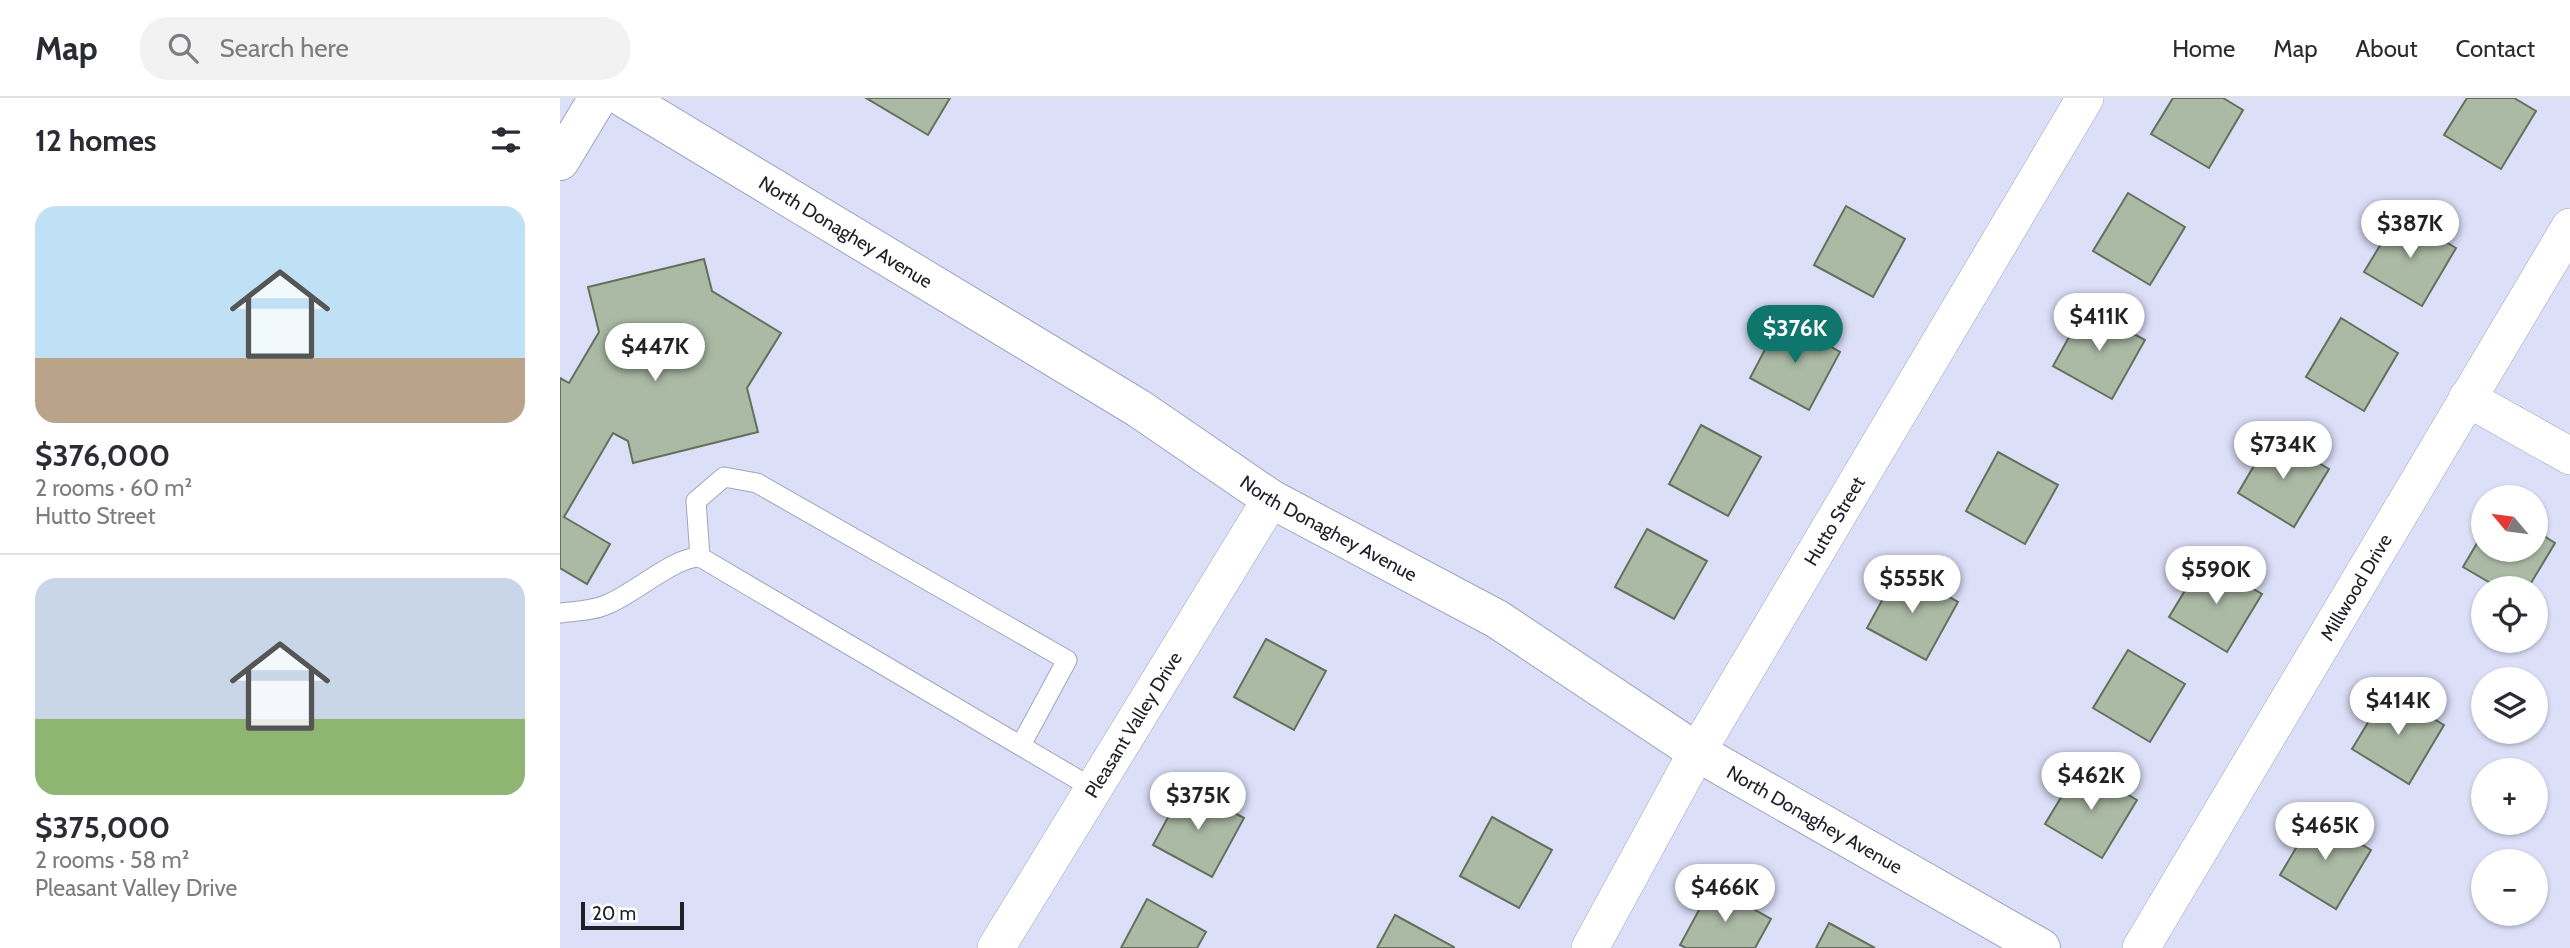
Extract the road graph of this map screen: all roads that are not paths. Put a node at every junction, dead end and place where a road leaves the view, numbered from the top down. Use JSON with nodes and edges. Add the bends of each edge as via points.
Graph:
{"nodes":[{"id":1,"x":598,"y":98,"type":"edge"},
{"id":2,"x":624,"y":98,"type":"edge"},
{"id":3,"x":2085,"y":98,"type":"edge"},
{"id":4,"x":560,"y":161,"type":"edge"},
{"id":5,"x":2570,"y":227,"type":"edge"},
{"id":6,"x":2467,"y":398,"type":"junction"},
{"id":7,"x":2570,"y":456,"type":"edge"},
{"id":8,"x":1271,"y":499,"type":"junction"},
{"id":9,"x":700,"y":557,"type":"junction"},
{"id":10,"x":560,"y":613,"type":"edge"},
{"id":11,"x":1021,"y":746,"type":"junction"},
{"id":12,"x":1697,"y":752,"type":"junction"},
{"id":13,"x":1094,"y":789,"type":"junction"},
{"id":14,"x":996,"y":948,"type":"edge"},
{"id":15,"x":1590,"y":948,"type":"edge"},
{"id":16,"x":2041,"y":948,"type":"edge"},
{"id":17,"x":2141,"y":948,"type":"edge"}],
"edges":[{"from":1,"to":4,"type":"street"},
{"from":2,"to":8,"type":"street","name":"North Donaghey Avenue","via":[[1138,408]]},
{"from":3,"to":12,"type":"street","name":"Hutto Street"},
{"from":5,"to":6,"type":"street","name":"Millwood Drive"},
{"from":6,"to":7,"type":"street"},
{"from":6,"to":17,"type":"street","name":"Millwood Drive"},
{"from":8,"to":12,"type":"street","name":"North Donaghey Avenue","via":[[1497,619]]},
{"from":8,"to":13,"type":"street","name":"Pleasant Valley Drive"},
{"from":9,"to":10,"type":"lane","via":[[676,564],[607,605]]},
{"from":9,"to":11,"type":"lane"},
{"from":9,"to":11,"type":"lane","via":[[696,501],[724,477],[757,483],[1067,660]]},
{"from":11,"to":13,"type":"lane"},
{"from":12,"to":15,"type":"street","name":"Hutto Street"},
{"from":12,"to":16,"type":"street","name":"North Donaghey Avenue"},
{"from":13,"to":14,"type":"street","name":"Pleasant Valley Drive"}]}
